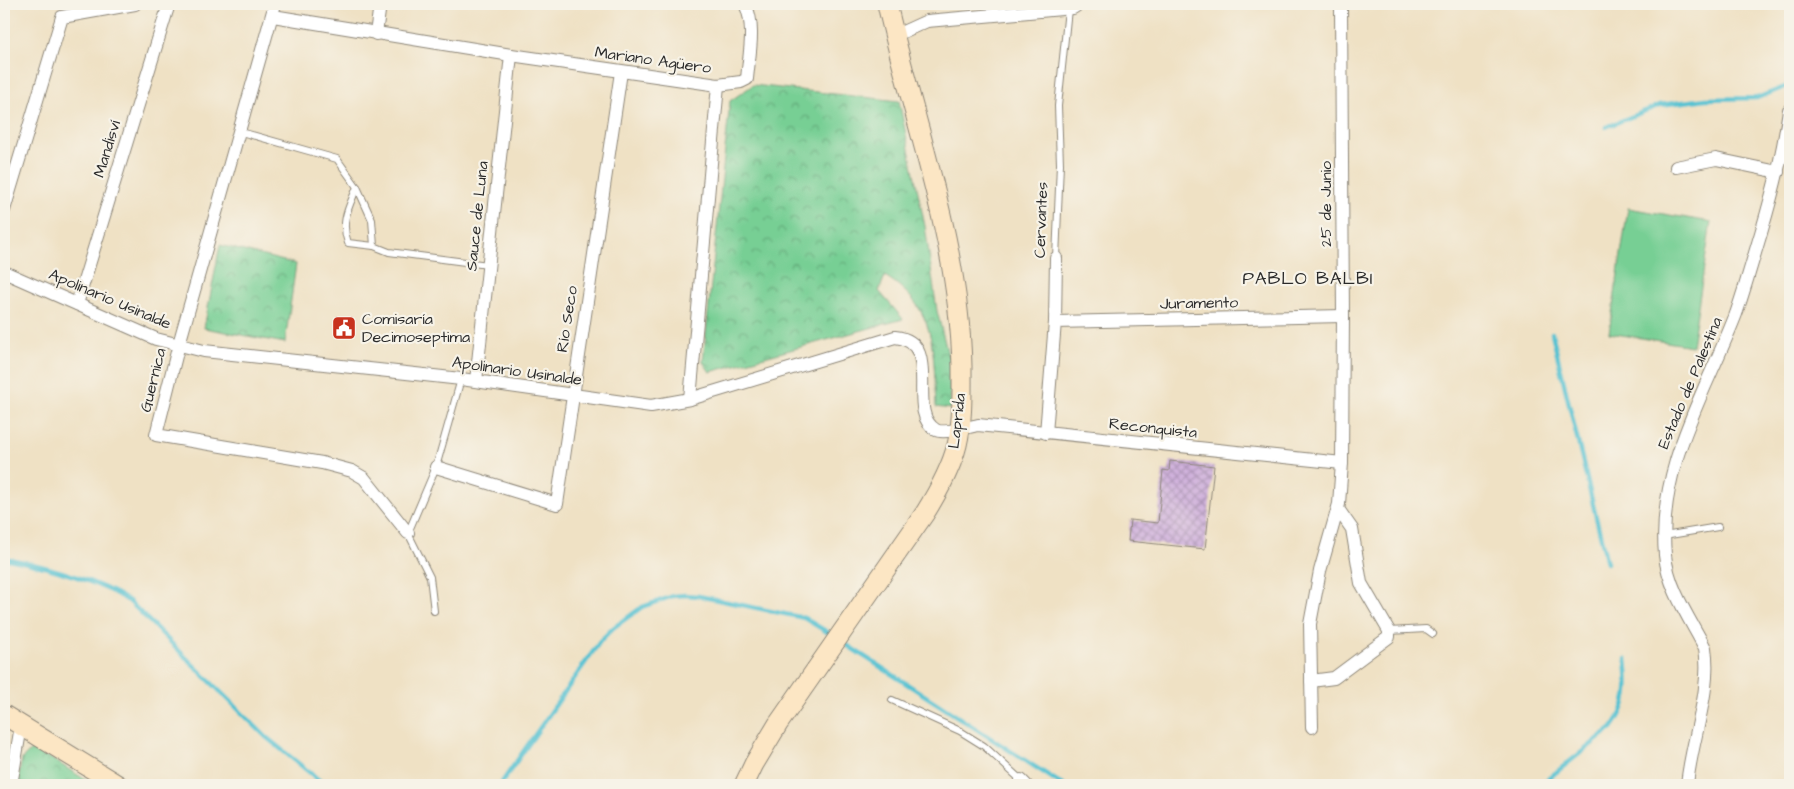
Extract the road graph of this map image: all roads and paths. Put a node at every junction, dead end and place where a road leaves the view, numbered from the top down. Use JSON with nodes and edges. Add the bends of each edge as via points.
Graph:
{"nodes":[{"id":1,"x":135,"y":4,"type":"edge"},
{"id":2,"x":169,"y":4,"type":"edge"},
{"id":3,"x":380,"y":4,"type":"edge"},
{"id":4,"x":745,"y":4,"type":"edge"},
{"id":5,"x":887,"y":4,"type":"edge"},
{"id":6,"x":1341,"y":4,"type":"edge"},
{"id":7,"x":1074,"y":6,"type":"edge"},
{"id":8,"x":274,"y":10,"type":"edge"},
{"id":9,"x":376,"y":34,"type":"junction"},
{"id":10,"x":894,"y":36,"type":"junction"},
{"id":11,"x":511,"y":55,"type":"junction"},
{"id":12,"x":621,"y":72,"type":"junction"},
{"id":13,"x":718,"y":85,"type":"junction"},
{"id":14,"x":1789,"y":110,"type":"dead end"},
{"id":15,"x":241,"y":132,"type":"junction"},
{"id":16,"x":1676,"y":167,"type":"dead end"},
{"id":17,"x":1778,"y":172,"type":"junction"},
{"id":18,"x":357,"y":187,"type":"junction"},
{"id":19,"x":4,"y":210,"type":"edge"},
{"id":20,"x":374,"y":246,"type":"junction"},
{"id":21,"x":1056,"y":258,"type":"joint"},
{"id":22,"x":488,"y":265,"type":"junction"},
{"id":23,"x":4,"y":272,"type":"edge"},
{"id":24,"x":77,"y":304,"type":"junction"},
{"id":25,"x":1344,"y":316,"type":"junction"},
{"id":26,"x":1055,"y":322,"type":"junction"},
{"id":27,"x":179,"y":344,"type":"junction"},
{"id":28,"x":461,"y":379,"type":"junction"},
{"id":29,"x":476,"y":381,"type":"junction"},
{"id":30,"x":572,"y":396,"type":"junction"},
{"id":31,"x":690,"y":399,"type":"junction"},
{"id":32,"x":960,"y":428,"type":"junction"},
{"id":33,"x":1046,"y":433,"type":"junction"},
{"id":34,"x":1342,"y":464,"type":"junction"},
{"id":35,"x":436,"y":467,"type":"junction"},
{"id":36,"x":1338,"y":509,"type":"junction"},
{"id":37,"x":1718,"y":527,"type":"dead end"},
{"id":38,"x":408,"y":533,"type":"junction"},
{"id":39,"x":1664,"y":536,"type":"junction"},
{"id":40,"x":434,"y":611,"type":"dead end"},
{"id":41,"x":1389,"y":631,"type":"junction"},
{"id":42,"x":1433,"y":634,"type":"dead end"},
{"id":43,"x":1311,"y":681,"type":"junction"},
{"id":44,"x":892,"y":700,"type":"dead end"},
{"id":45,"x":4,"y":715,"type":"edge"},
{"id":46,"x":20,"y":726,"type":"junction"},
{"id":47,"x":1312,"y":727,"type":"dead end"},
{"id":48,"x":1021,"y":783,"type":"edge"},
{"id":49,"x":10,"y":785,"type":"edge"},
{"id":50,"x":118,"y":785,"type":"edge"},
{"id":51,"x":744,"y":785,"type":"edge"},
{"id":52,"x":1687,"y":785,"type":"edge"}],
"edges":[{"from":1,"to":19,"type":"street","via":[[62,17]]},
{"from":2,"to":24,"type":"street","name":"Mandisví"},
{"from":3,"to":9,"type":"street"},
{"from":4,"to":13,"type":"street","via":[[750,12],[751,27],[747,79]]},
{"from":5,"to":10,"type":"main road","name":"Laprida"},
{"from":6,"to":25,"type":"street","name":"25 de Junio"},
{"from":7,"to":10,"type":"street","via":[[927,21]]},
{"from":7,"to":21,"type":"lane","name":"Cervantes","via":[[1058,106],[1060,164]]},
{"from":8,"to":9,"type":"street","name":"Mariano Agüero"},
{"from":8,"to":15,"type":"street","name":"Guernica"},
{"from":9,"to":11,"type":"street","name":"Mariano Agüero"},
{"from":10,"to":32,"type":"main road","name":"Laprida","via":[[949,252],[961,346]]},
{"from":11,"to":12,"type":"street","name":"Mariano Agüero"},
{"from":11,"to":22,"type":"street","name":"Sauce de Luna"},
{"from":12,"to":13,"type":"street","name":"Mariano Agüero"},
{"from":12,"to":30,"type":"street","name":"Río Seco"},
{"from":13,"to":31,"type":"street","name":"Mariano Agüero"},
{"from":14,"to":17,"type":"street","name":"Estado de Palestina"},
{"from":15,"to":18,"type":"lane","via":[[337,159]]},
{"from":15,"to":27,"type":"street","name":"Guernica"},
{"from":16,"to":17,"type":"street","via":[[1716,159]]},
{"from":17,"to":39,"type":"street","name":"Estado de Palestina","via":[[1736,315],[1679,447]]},
{"from":18,"to":20,"type":"lane","via":[[372,220]]},
{"from":18,"to":20,"type":"lane","via":[[345,217],[344,230],[348,243]]},
{"from":20,"to":22,"type":"lane","via":[[389,252]]},
{"from":21,"to":26,"type":"street","name":"Cervantes"},
{"from":22,"to":29,"type":"street","name":"Sauce de Luna"},
{"from":23,"to":24,"type":"street","name":"Apolinario Usinalde"},
{"from":24,"to":27,"type":"street","name":"Apolinario Usinalde","via":[[156,338]]},
{"from":25,"to":26,"type":"street","name":"Juramento"},
{"from":25,"to":34,"type":"street","name":"25 de Junio"},
{"from":26,"to":33,"type":"street","name":"Cervantes"},
{"from":27,"to":28,"type":"street","name":"Apolinario Usinalde","via":[[204,351]]},
{"from":27,"to":38,"type":"street","name":"Guernica","via":[[156,435],[352,471],[364,478]]},
{"from":28,"to":29,"type":"street","name":"Apolinario Usinalde"},
{"from":28,"to":35,"type":"lane"},
{"from":29,"to":30,"type":"street","name":"Apolinario Usinalde"},
{"from":30,"to":31,"type":"street","name":"Apolinario Usinalde","via":[[652,406]]},
{"from":30,"to":35,"type":"street","name":"Río Seco","via":[[557,504]]},
{"from":31,"to":32,"type":"street","name":"Apolinario Usinalde","via":[[895,337],[906,338],[915,343],[921,356],[923,406],[929,422],[936,430]]},
{"from":32,"to":33,"type":"street","name":"Reconquista","via":[[978,425]]},
{"from":32,"to":51,"type":"main road","name":"Laprida","via":[[957,446],[939,491],[766,743]]},
{"from":33,"to":34,"type":"street","name":"Reconquista"},
{"from":34,"to":36,"type":"street","name":"25 de Junio"},
{"from":35,"to":38,"type":"lane"},
{"from":36,"to":41,"type":"street","via":[[1352,529],[1361,583]]},
{"from":36,"to":43,"type":"street","name":"25 de Junio","via":[[1313,602]]},
{"from":37,"to":39,"type":"lane"},
{"from":38,"to":40,"type":"lane","via":[[430,577]]},
{"from":39,"to":52,"type":"street","name":"Estado de Palestina","via":[[1671,580],[1707,658],[1706,683]]},
{"from":41,"to":42,"type":"lane","via":[[1426,629]]},
{"from":41,"to":43,"type":"street","via":[[1389,637],[1334,678]]},
{"from":43,"to":47,"type":"street","name":"25 de Junio"},
{"from":44,"to":48,"type":"lane","via":[[960,731],[984,746]]},
{"from":45,"to":46,"type":"main road"},
{"from":46,"to":49,"type":"street"},
{"from":46,"to":50,"type":"main road"}]}
